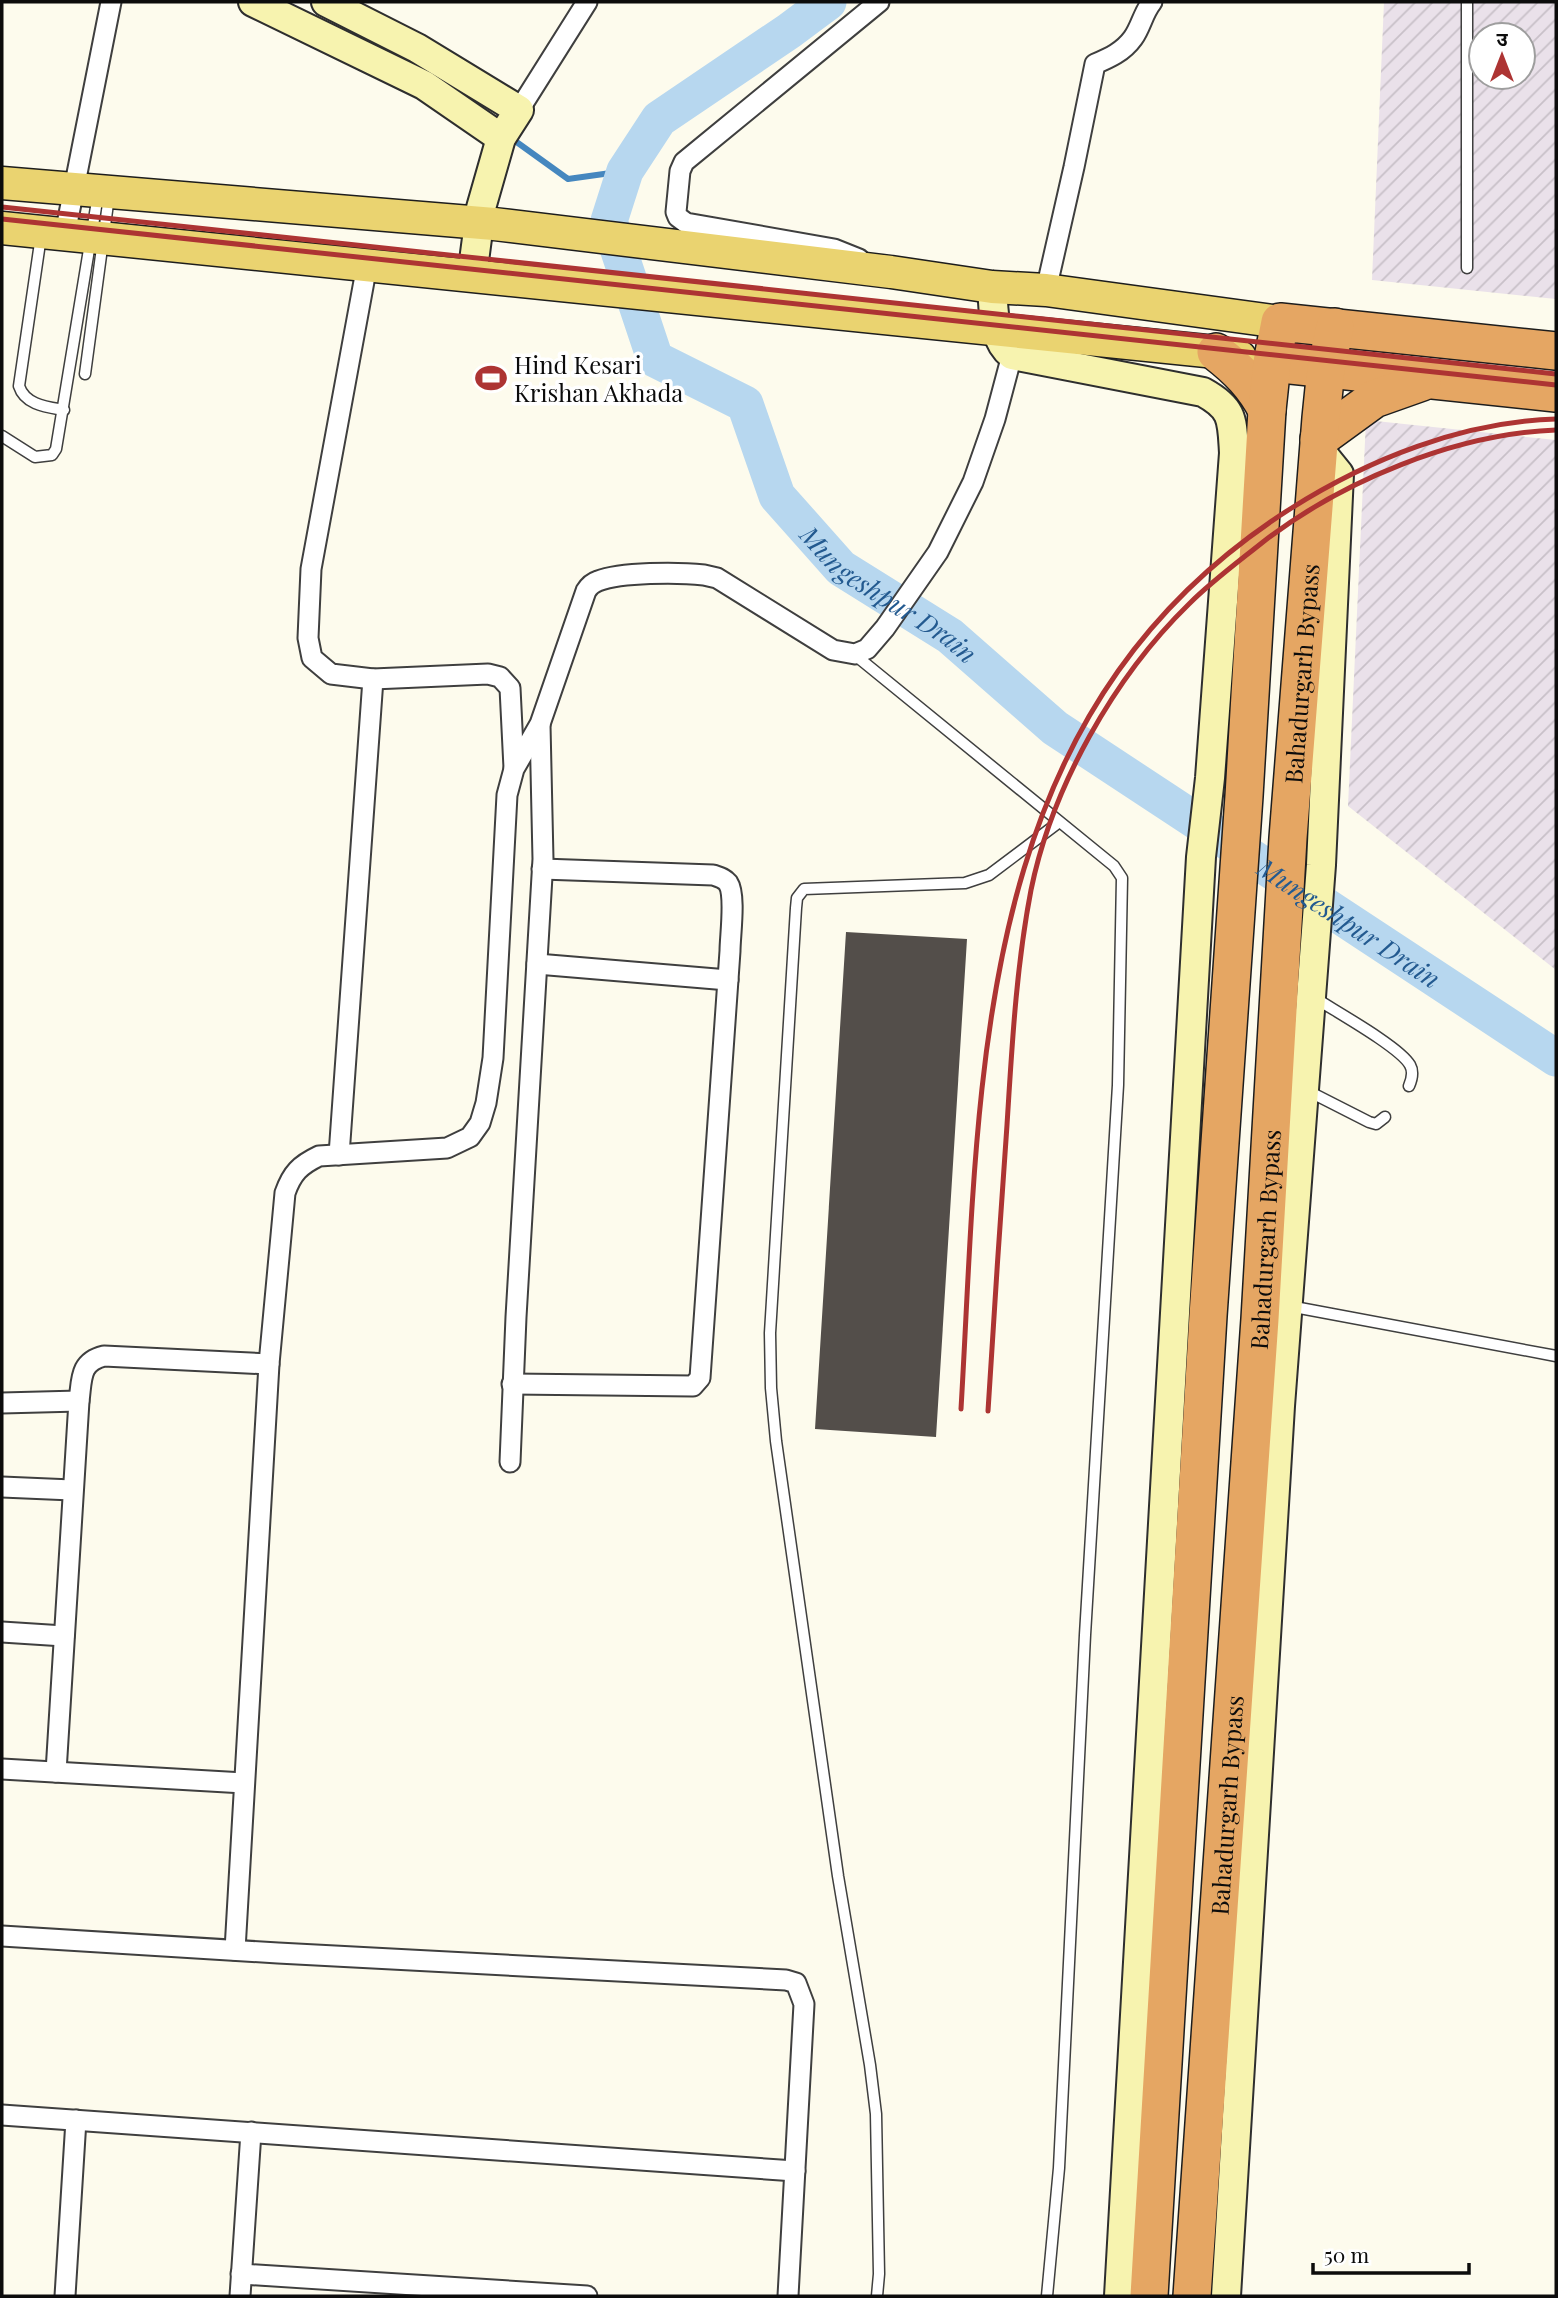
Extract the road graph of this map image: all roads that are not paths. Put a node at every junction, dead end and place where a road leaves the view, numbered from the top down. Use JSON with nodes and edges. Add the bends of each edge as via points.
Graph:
{"nodes":[{"id":1,"x":111,"y":2,"type":"edge"},
{"id":2,"x":253,"y":2,"type":"edge"},
{"id":3,"x":326,"y":2,"type":"edge"},
{"id":4,"x":587,"y":2,"type":"edge"},
{"id":5,"x":879,"y":2,"type":"edge"},
{"id":6,"x":1152,"y":2,"type":"edge"},
{"id":7,"x":1468,"y":2,"type":"edge"},
{"id":8,"x":511,"y":123,"type":"junction"},
{"id":9,"x":2,"y":183,"type":"edge"},
{"id":10,"x":94,"y":191,"type":"junction"},
{"id":11,"x":486,"y":224,"type":"junction"},
{"id":12,"x":2,"y":228,"type":"edge"},
{"id":13,"x":75,"y":236,"type":"junction"},
{"id":14,"x":367,"y":265,"type":"junction"},
{"id":15,"x":1467,"y":268,"type":"dead end"},
{"id":16,"x":891,"y":272,"type":"junction"},
{"id":17,"x":476,"y":276,"type":"junction"},
{"id":18,"x":992,"y":287,"type":"junction"},
{"id":19,"x":1046,"y":290,"type":"junction"},
{"id":20,"x":1280,"y":322,"type":"junction"},
{"id":21,"x":1335,"y":327,"type":"junction"},
{"id":22,"x":1004,"y":343,"type":"junction"},
{"id":23,"x":1556,"y":351,"type":"edge"},
{"id":24,"x":1216,"y":352,"type":"junction"},
{"id":25,"x":1272,"y":363,"type":"junction"},
{"id":26,"x":1325,"y":369,"type":"junction"},
{"id":27,"x":85,"y":374,"type":"dead end"},
{"id":28,"x":1430,"y":379,"type":"junction"},
{"id":29,"x":1556,"y":393,"type":"edge"},
{"id":30,"x":64,"y":410,"type":"junction"},
{"id":31,"x":1267,"y":410,"type":"junction"},
{"id":32,"x":2,"y":436,"type":"edge"},
{"id":33,"x":1319,"y":444,"type":"junction"},
{"id":34,"x":855,"y":654,"type":"junction"},
{"id":35,"x":373,"y":679,"type":"junction"},
{"id":36,"x":540,"y":724,"type":"junction"},
{"id":37,"x":514,"y":769,"type":"junction"},
{"id":38,"x":1059,"y":822,"type":"junction"},
{"id":39,"x":542,"y":869,"type":"junction"},
{"id":40,"x":537,"y":964,"type":"junction"},
{"id":41,"x":728,"y":980,"type":"junction"},
{"id":42,"x":1312,"y":996,"type":"junction"},
{"id":43,"x":1409,"y":1086,"type":"dead end"},
{"id":44,"x":1304,"y":1089,"type":"junction"},
{"id":45,"x":1385,"y":1118,"type":"dead end"},
{"id":46,"x":339,"y":1155,"type":"junction"},
{"id":47,"x":1288,"y":1306,"type":"junction"},
{"id":48,"x":1556,"y":1356,"type":"edge"},
{"id":49,"x":269,"y":1364,"type":"junction"},
{"id":50,"x":512,"y":1384,"type":"junction"},
{"id":51,"x":79,"y":1401,"type":"junction"},
{"id":52,"x":2,"y":1403,"type":"edge"},
{"id":53,"x":510,"y":1462,"type":"dead end"},
{"id":54,"x":2,"y":1486,"type":"edge"},
{"id":55,"x":72,"y":1490,"type":"junction"},
{"id":56,"x":2,"y":1632,"type":"edge"},
{"id":57,"x":64,"y":1636,"type":"junction"},
{"id":58,"x":2,"y":1769,"type":"edge"},
{"id":59,"x":56,"y":1772,"type":"junction"},
{"id":60,"x":244,"y":1783,"type":"junction"},
{"id":61,"x":2,"y":1936,"type":"edge"},
{"id":62,"x":235,"y":1951,"type":"junction"},
{"id":63,"x":1153,"y":1981,"type":"junction"},
{"id":64,"x":1213,"y":1986,"type":"junction"},
{"id":65,"x":2,"y":2115,"type":"edge"},
{"id":66,"x":76,"y":2120,"type":"junction"},
{"id":67,"x":251,"y":2132,"type":"junction"},
{"id":68,"x":795,"y":2171,"type":"junction"},
{"id":69,"x":241,"y":2274,"type":"junction"},
{"id":70,"x":65,"y":2296,"type":"edge"},
{"id":71,"x":240,"y":2296,"type":"edge"},
{"id":72,"x":587,"y":2296,"type":"edge"},
{"id":73,"x":788,"y":2296,"type":"edge"},
{"id":74,"x":877,"y":2296,"type":"edge"},
{"id":75,"x":1047,"y":2296,"type":"edge"},
{"id":76,"x":1119,"y":2296,"type":"edge"},
{"id":77,"x":1149,"y":2296,"type":"edge"},
{"id":78,"x":1192,"y":2296,"type":"edge"},
{"id":79,"x":1226,"y":2296,"type":"edge"}],
"edges":[{"from":1,"to":10,"type":"street"},
{"from":2,"to":8,"type":"main road"},
{"from":3,"to":8,"type":"main road","via":[[417,48]]},
{"from":4,"to":8,"type":"street"},
{"from":5,"to":16,"type":"street","via":[[684,162],[676,212],[686,223],[834,249]]},
{"from":6,"to":19,"type":"street","via":[[1134,38],[1116,55],[1094,64]]},
{"from":7,"to":15,"type":"lane"},
{"from":8,"to":11,"type":"main road","via":[[481,208]]},
{"from":9,"to":10,"type":"main road"},
{"from":10,"to":11,"type":"main road"},
{"from":10,"to":13,"type":"street"},
{"from":10,"to":13,"type":"lane"},
{"from":11,"to":16,"type":"main road"},
{"from":11,"to":17,"type":"main road"},
{"from":12,"to":13,"type":"main road"},
{"from":13,"to":14,"type":"main road"},
{"from":13,"to":27,"type":"lane"},
{"from":13,"to":30,"type":"lane"},
{"from":13,"to":30,"type":"lane","via":[[19,387],[28,400]]},
{"from":14,"to":17,"type":"main road"},
{"from":14,"to":35,"type":"street","via":[[311,569],[308,638],[312,658],[331,674]]},
{"from":16,"to":18,"type":"main road"},
{"from":17,"to":22,"type":"main road","via":[[821,312]]},
{"from":18,"to":19,"type":"main road"},
{"from":18,"to":22,"type":"main road"},
{"from":19,"to":20,"type":"main road"},
{"from":20,"to":21,"type":"highway"},
{"from":20,"to":25,"type":"highway","name":"Bahadurgarh Bypass"},
{"from":21,"to":23,"type":"highway"},
{"from":21,"to":26,"type":"highway","name":"Bahadurgarh Bypass"},
{"from":22,"to":24,"type":"main road"},
{"from":22,"to":34,"type":"street","via":[[995,419],[973,482],[938,552],[885,628],[867,649]]},
{"from":22,"to":63,"type":"main road","via":[[1203,392],[1219,401],[1232,419],[1234,453],[1201,857]]},
{"from":24,"to":25,"type":"main road"},
{"from":24,"to":31,"type":"highway","via":[[1242,372]]},
{"from":25,"to":26,"type":"highway"},
{"from":25,"to":31,"type":"highway","name":"Bahadurgarh Bypass"},
{"from":26,"to":28,"type":"highway"},
{"from":26,"to":33,"type":"highway","name":"Bahadurgarh Bypass"},
{"from":28,"to":29,"type":"highway"},
{"from":28,"to":33,"type":"highway","via":[[1374,399]]},
{"from":30,"to":32,"type":"lane","via":[[52,455],[35,457]]},
{"from":31,"to":63,"type":"highway","name":"Bahadurgarh Bypass","via":[[1208,1316]]},
{"from":33,"to":42,"type":"main road","via":[[1339,474]]},
{"from":33,"to":64,"type":"highway","name":"Bahadurgarh Bypass","via":[[1288,838]]},
{"from":34,"to":36,"type":"street","via":[[833,649],[717,578],[614,576],[595,581],[586,592]]},
{"from":34,"to":38,"type":"lane"},
{"from":35,"to":37,"type":"street","via":[[500,677],[510,688]]},
{"from":35,"to":46,"type":"street"},
{"from":36,"to":37,"type":"street"},
{"from":36,"to":39,"type":"street"},
{"from":37,"to":46,"type":"street","via":[[508,795],[493,1058],[480,1123],[470,1137],[447,1148]]},
{"from":38,"to":74,"type":"lane","via":[[979,879],[804,889],[797,898],[770,1333],[771,1388],[838,1876],[872,2077]]},
{"from":38,"to":75,"type":"lane","via":[[1114,866],[1123,886],[1118,1084],[1084,1635],[1059,2168]]},
{"from":39,"to":40,"type":"street"},
{"from":39,"to":41,"type":"street","via":[[723,879],[732,895]]},
{"from":40,"to":41,"type":"street"},
{"from":40,"to":50,"type":"street"},
{"from":41,"to":50,"type":"street","via":[[700,1378],[693,1386]]},
{"from":42,"to":43,"type":"lane","via":[[1399,1053],[1412,1067]]},
{"from":42,"to":44,"type":"main road"},
{"from":44,"to":45,"type":"lane","via":[[1369,1122],[1376,1124]]},
{"from":44,"to":47,"type":"main road"},
{"from":46,"to":49,"type":"street","via":[[319,1156],[301,1164],[290,1178]]},
{"from":47,"to":48,"type":"lane"},
{"from":47,"to":79,"type":"main road"},
{"from":49,"to":51,"type":"street","via":[[104,1356],[87,1363]]},
{"from":49,"to":60,"type":"street"},
{"from":50,"to":53,"type":"street"},
{"from":51,"to":52,"type":"street"},
{"from":51,"to":55,"type":"street"},
{"from":54,"to":55,"type":"street"},
{"from":55,"to":57,"type":"street"},
{"from":56,"to":57,"type":"street"},
{"from":57,"to":59,"type":"street"},
{"from":58,"to":59,"type":"street"},
{"from":59,"to":60,"type":"street"},
{"from":60,"to":62,"type":"street"},
{"from":61,"to":62,"type":"street"},
{"from":62,"to":68,"type":"street","via":[[796,1983],[804,2004]]},
{"from":63,"to":64,"type":"highway"},
{"from":63,"to":76,"type":"main road"},
{"from":63,"to":77,"type":"highway","name":"Bahadurgarh Bypass"},
{"from":64,"to":78,"type":"highway","name":"Bahadurgarh Bypass"},
{"from":65,"to":66,"type":"street"},
{"from":66,"to":67,"type":"street"},
{"from":66,"to":70,"type":"street"},
{"from":67,"to":68,"type":"street"},
{"from":67,"to":69,"type":"street"},
{"from":68,"to":73,"type":"street"},
{"from":69,"to":71,"type":"street"},
{"from":69,"to":72,"type":"street"}]}
